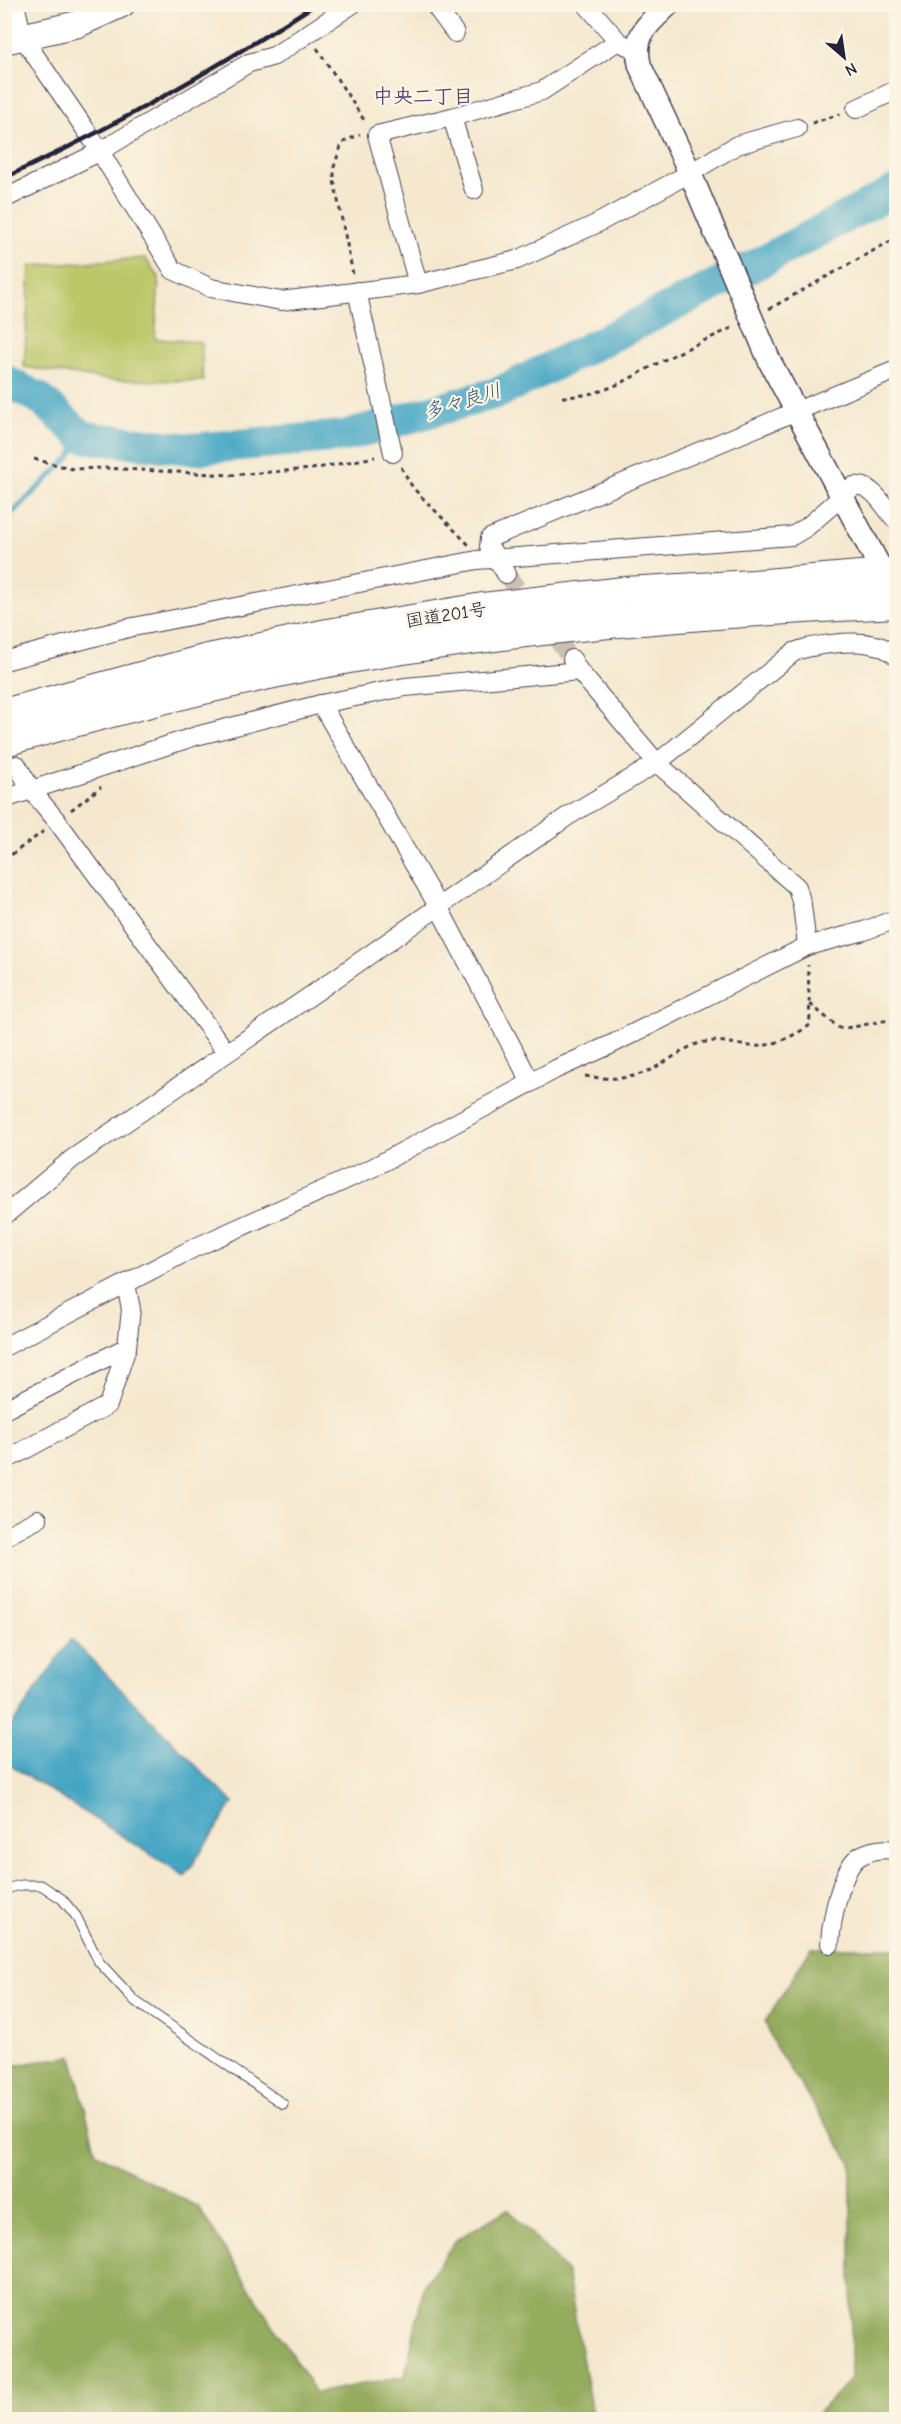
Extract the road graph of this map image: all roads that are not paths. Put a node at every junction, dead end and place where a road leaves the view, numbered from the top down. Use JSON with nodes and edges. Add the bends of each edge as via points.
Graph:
{"nodes":[{"id":1,"x":15,"y":4,"type":"edge"},
{"id":2,"x":122,"y":4,"type":"edge"},
{"id":3,"x":353,"y":4,"type":"edge"},
{"id":4,"x":434,"y":4,"type":"edge"},
{"id":5,"x":586,"y":4,"type":"edge"},
{"id":6,"x":669,"y":4,"type":"edge"},
{"id":7,"x":455,"y":33,"type":"dead end"},
{"id":8,"x":14,"y":40,"type":"edge"},
{"id":9,"x":627,"y":46,"type":"junction"},
{"id":10,"x":897,"y":90,"type":"edge"},
{"id":11,"x":856,"y":109,"type":"road end"},
{"id":12,"x":452,"y":117,"type":"junction"},
{"id":13,"x":797,"y":128,"type":"road end"},
{"id":14,"x":99,"y":152,"type":"junction"},
{"id":15,"x":690,"y":174,"type":"junction"},
{"id":16,"x":474,"y":190,"type":"dead end"},
{"id":17,"x":4,"y":199,"type":"edge"},
{"id":18,"x":418,"y":284,"type":"junction"},
{"id":19,"x":357,"y":291,"type":"junction"},
{"id":20,"x":897,"y":370,"type":"edge"},
{"id":21,"x":797,"y":412,"type":"junction"},
{"id":22,"x":393,"y":453,"type":"road end"},
{"id":23,"x":841,"y":495,"type":"junction"},
{"id":24,"x":897,"y":520,"type":"edge"},
{"id":25,"x":486,"y":559,"type":"junction"},
{"id":26,"x":506,"y":574,"type":"tunnel mouth"},
{"id":27,"x":892,"y":582,"type":"edge"},
{"id":28,"x":897,"y":603,"type":"edge"},
{"id":29,"x":897,"y":656,"type":"edge"},
{"id":30,"x":4,"y":661,"type":"edge"},
{"id":31,"x":321,"y":704,"type":"junction"},
{"id":32,"x":4,"y":714,"type":"edge"},
{"id":33,"x":11,"y":753,"type":"edge"},
{"id":34,"x":657,"y":763,"type":"junction"},
{"id":35,"x":32,"y":791,"type":"junction"},
{"id":36,"x":4,"y":799,"type":"edge"},
{"id":37,"x":438,"y":906,"type":"junction"},
{"id":38,"x":897,"y":919,"type":"edge"},
{"id":39,"x":807,"y":946,"type":"junction"},
{"id":40,"x":227,"y":1053,"type":"junction"},
{"id":41,"x":531,"y":1083,"type":"junction"},
{"id":42,"x":4,"y":1216,"type":"edge"},
{"id":43,"x":126,"y":1284,"type":"junction"},
{"id":44,"x":4,"y":1347,"type":"edge"},
{"id":45,"x":127,"y":1347,"type":"junction"},
{"id":46,"x":4,"y":1410,"type":"edge"},
{"id":47,"x":4,"y":1461,"type":"edge"},
{"id":48,"x":38,"y":1519,"type":"dead end"},
{"id":49,"x":4,"y":1537,"type":"edge"},
{"id":50,"x":897,"y":1850,"type":"edge"},
{"id":51,"x":4,"y":1889,"type":"edge"},
{"id":52,"x":830,"y":1944,"type":"dead end"},
{"id":53,"x":283,"y":2104,"type":"dead end"}],
"edges":[{"from":1,"to":8,"type":"street"},
{"from":2,"to":8,"type":"main road","via":[[78,24]]},
{"from":3,"to":14,"type":"street","via":[[274,56],[249,63]]},
{"from":4,"to":7,"type":"street"},
{"from":5,"to":9,"type":"street"},
{"from":6,"to":9,"type":"street","via":[[640,38]]},
{"from":8,"to":14,"type":"street"},
{"from":9,"to":12,"type":"street","via":[[542,91]]},
{"from":9,"to":15,"type":"street"},
{"from":10,"to":11,"type":"street"},
{"from":12,"to":16,"type":"street"},
{"from":12,"to":18,"type":"street","via":[[373,132]]},
{"from":13,"to":15,"type":"street","via":[[737,145]]},
{"from":14,"to":17,"type":"street"},
{"from":14,"to":19,"type":"street","via":[[173,270],[211,288],[281,301]]},
{"from":15,"to":18,"type":"street","via":[[517,260]]},
{"from":15,"to":21,"type":"street","via":[[749,314]]},
{"from":18,"to":19,"type":"street"},
{"from":19,"to":22,"type":"street"},
{"from":20,"to":21,"type":"street"},
{"from":21,"to":23,"type":"street"},
{"from":21,"to":25,"type":"street","via":[[490,538]]},
{"from":23,"to":24,"type":"street","via":[[861,485]]},
{"from":23,"to":25,"type":"street","via":[[792,536]]},
{"from":23,"to":27,"type":"street"},
{"from":25,"to":26,"type":"street"},
{"from":25,"to":30,"type":"street","via":[[128,628]]},
{"from":27,"to":32,"type":"highway","name":"国道201号","via":[[624,592],[483,608],[204,660]]},
{"from":28,"to":33,"type":"highway","name":"国道201号","via":[[632,621],[474,638],[349,658],[114,710]]},
{"from":29,"to":34,"type":"street","via":[[870,644],[809,646],[794,652]]},
{"from":31,"to":34,"type":"street","via":[[405,687],[575,665]]},
{"from":31,"to":35,"type":"street","via":[[196,736]]},
{"from":31,"to":37,"type":"street"},
{"from":33,"to":35,"type":"street"},
{"from":34,"to":37,"type":"street","via":[[568,816]]},
{"from":34,"to":39,"type":"street","via":[[797,887]]},
{"from":35,"to":36,"type":"street"},
{"from":35,"to":40,"type":"street"},
{"from":37,"to":40,"type":"street"},
{"from":37,"to":41,"type":"street"},
{"from":38,"to":39,"type":"street"},
{"from":39,"to":41,"type":"street"},
{"from":40,"to":42,"type":"street","via":[[72,1159]]},
{"from":41,"to":43,"type":"street","via":[[372,1168],[194,1248]]},
{"from":43,"to":44,"type":"street"},
{"from":43,"to":45,"type":"street","via":[[131,1309]]},
{"from":45,"to":46,"type":"street"},
{"from":45,"to":47,"type":"street","via":[[108,1405]]},
{"from":48,"to":49,"type":"street"},
{"from":50,"to":52,"type":"street","via":[[881,1848],[858,1857],[843,1880],[831,1923]]},
{"from":51,"to":53,"type":"lane","via":[[41,1885],[62,1899],[76,1916],[99,1962],[135,2001]]}]}
